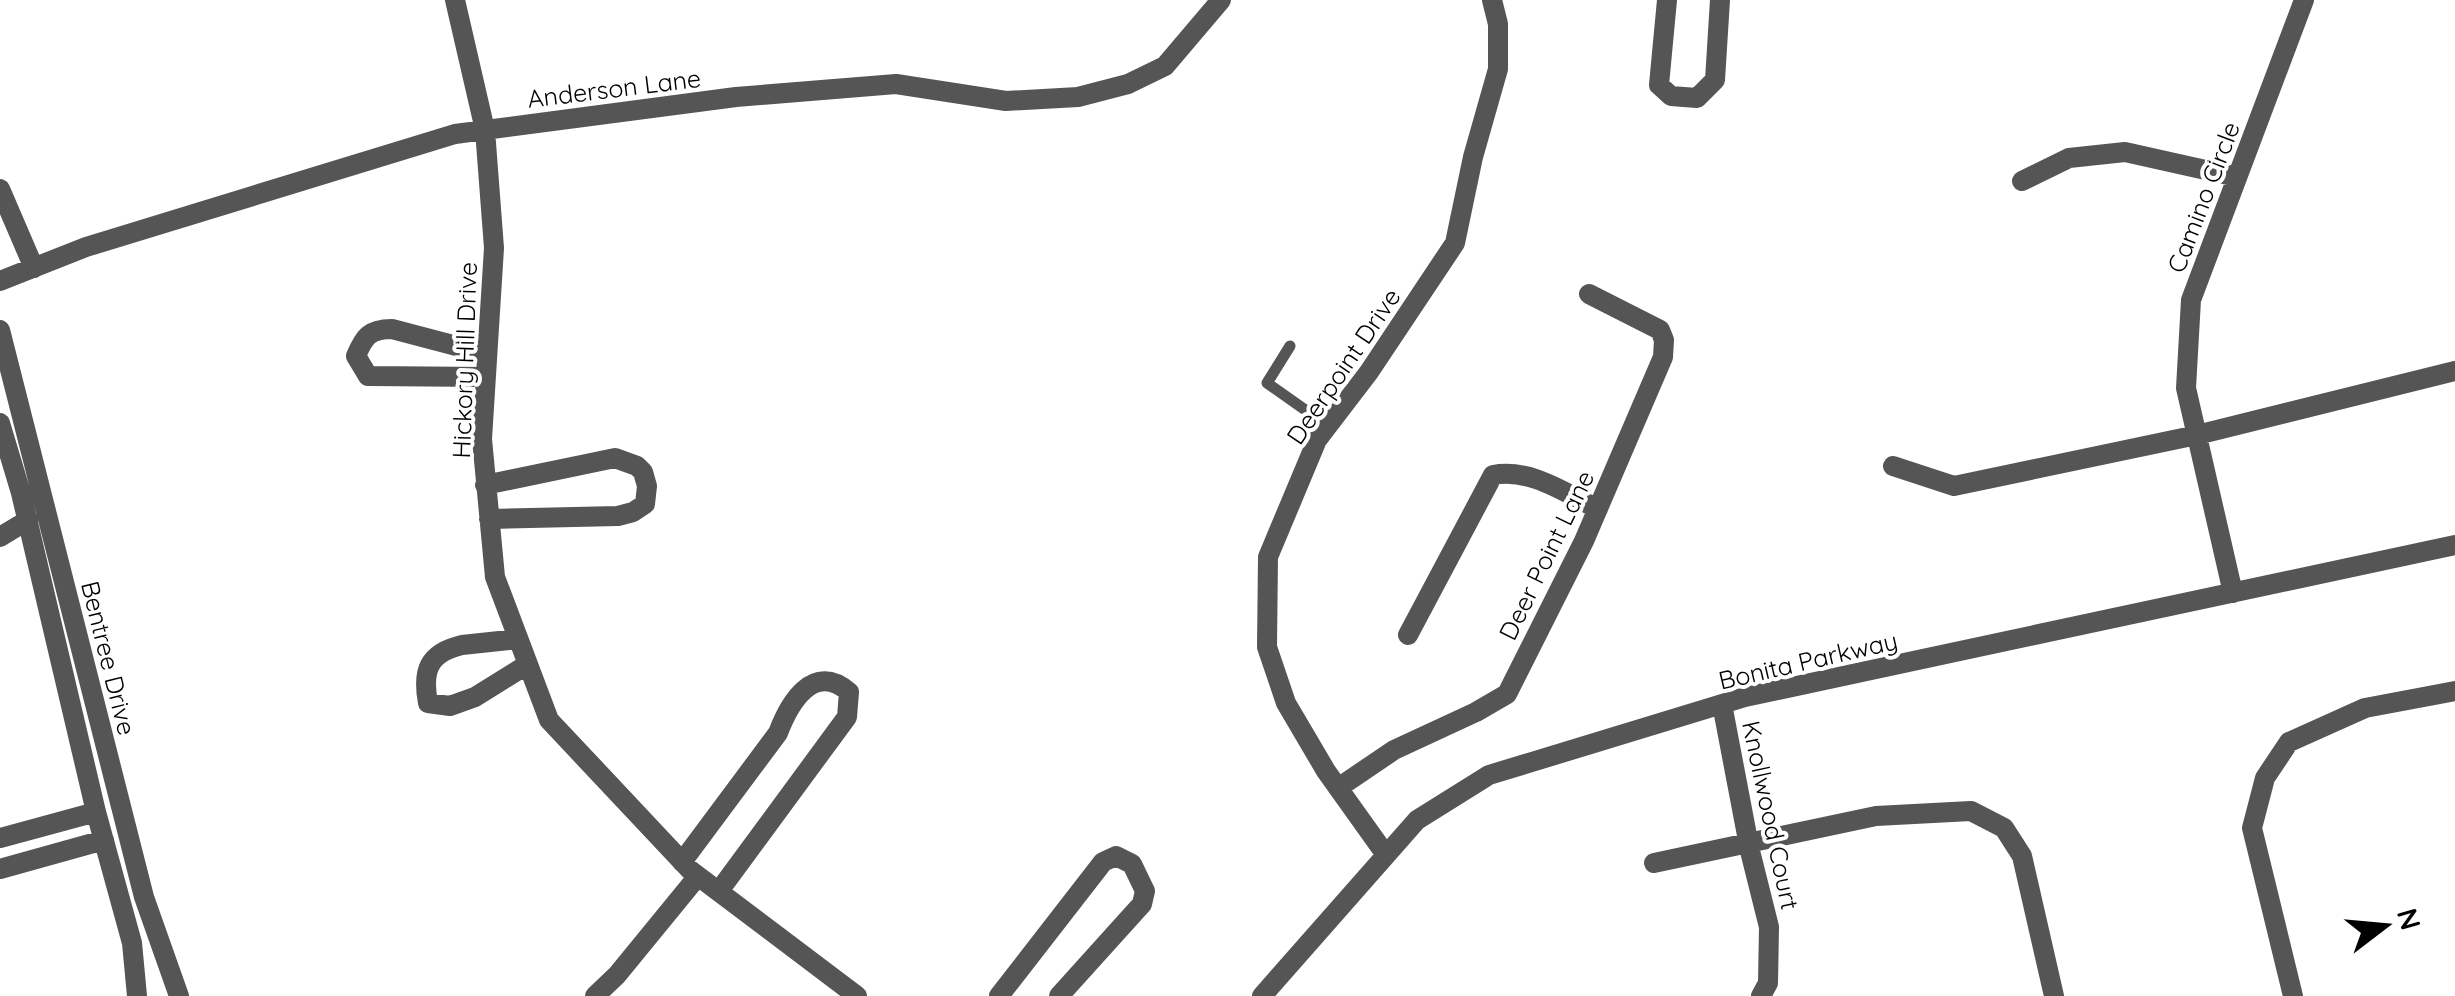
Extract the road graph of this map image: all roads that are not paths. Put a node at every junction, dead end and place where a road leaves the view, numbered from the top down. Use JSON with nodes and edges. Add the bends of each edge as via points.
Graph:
{"nodes":[{"id":1,"x":455,"y":0,"type":"edge"},
{"id":2,"x":1221,"y":0,"type":"edge"},
{"id":3,"x":1492,"y":0,"type":"edge"},
{"id":4,"x":1667,"y":0,"type":"edge"},
{"id":5,"x":1720,"y":0,"type":"edge"},
{"id":6,"x":2304,"y":0,"type":"edge"},
{"id":7,"x":485,"y":130,"type":"junction"},
{"id":8,"x":2237,"y":178,"type":"junction"},
{"id":9,"x":2022,"y":181,"type":"dead end"},
{"id":10,"x":0,"y":189,"type":"edge"},
{"id":11,"x":34,"y":268,"type":"junction"},
{"id":12,"x":0,"y":281,"type":"edge"},
{"id":13,"x":1588,"y":294,"type":"dead end"},
{"id":14,"x":0,"y":330,"type":"edge"},
{"id":15,"x":1290,"y":346,"type":"dead end"},
{"id":16,"x":487,"y":354,"type":"junction"},
{"id":17,"x":2455,"y":371,"type":"edge"},
{"id":18,"x":486,"y":377,"type":"junction"},
{"id":19,"x":0,"y":423,"type":"edge"},
{"id":20,"x":1328,"y":426,"type":"junction"},
{"id":21,"x":2196,"y":436,"type":"junction"},
{"id":22,"x":1893,"y":466,"type":"dead end"},
{"id":23,"x":486,"y":485,"type":"junction"},
{"id":24,"x":1598,"y":509,"type":"junction"},
{"id":25,"x":0,"y":517,"type":"edge"},
{"id":26,"x":489,"y":519,"type":"junction"},
{"id":27,"x":28,"y":520,"type":"junction"},
{"id":28,"x":0,"y":537,"type":"edge"},
{"id":29,"x":2455,"y":545,"type":"edge"},
{"id":30,"x":2233,"y":593,"type":"junction"},
{"id":31,"x":1408,"y":635,"type":"dead end"},
{"id":32,"x":518,"y":639,"type":"junction"},
{"id":33,"x":528,"y":664,"type":"junction"},
{"id":34,"x":2455,"y":691,"type":"edge"},
{"id":35,"x":1722,"y":704,"type":"junction"},
{"id":36,"x":1338,"y":788,"type":"junction"},
{"id":37,"x":96,"y":812,"type":"junction"},
{"id":38,"x":0,"y":838,"type":"edge"},
{"id":39,"x":104,"y":840,"type":"junction"},
{"id":40,"x":1748,"y":844,"type":"junction"},
{"id":41,"x":1386,"y":855,"type":"junction"},
{"id":42,"x":1654,"y":863,"type":"dead end"},
{"id":43,"x":0,"y":869,"type":"edge"},
{"id":44,"x":690,"y":869,"type":"junction"},
{"id":45,"x":718,"y":891,"type":"junction"},
{"id":46,"x":137,"y":996,"type":"edge"},
{"id":47,"x":179,"y":996,"type":"edge"},
{"id":48,"x":594,"y":996,"type":"edge"},
{"id":49,"x":857,"y":996,"type":"edge"},
{"id":50,"x":998,"y":996,"type":"edge"},
{"id":51,"x":1059,"y":996,"type":"edge"},
{"id":52,"x":1262,"y":996,"type":"edge"},
{"id":53,"x":1761,"y":996,"type":"edge"},
{"id":54,"x":2054,"y":996,"type":"edge"},
{"id":55,"x":2293,"y":996,"type":"edge"}],
"edges":[{"from":1,"to":7,"type":"street","name":"Hickory Hill Drive"},
{"from":2,"to":7,"type":"street","name":"Anderson Lane","via":[[1165,66],[1078,97],[1006,101],[896,84]]},
{"from":3,"to":20,"type":"street","name":"Deerpoint Drive","via":[[1498,69],[1456,242]]},
{"from":4,"to":5,"type":"street","via":[[1659,85],[1671,96],[1697,98],[1715,80]]},
{"from":6,"to":8,"type":"street","name":"Camino Circle"},
{"from":7,"to":11,"type":"street","name":"Anderson Lane","via":[[436,139]]},
{"from":7,"to":16,"type":"street","name":"Hickory Hill Drive","via":[[494,248]]},
{"from":8,"to":9,"type":"street","via":[[2125,152],[2069,158]]},
{"from":8,"to":21,"type":"street","name":"Camino Circle","via":[[2191,300],[2186,388]]},
{"from":10,"to":11,"type":"street"},
{"from":11,"to":12,"type":"street","name":"Anderson Lane"},
{"from":13,"to":24,"type":"street","name":"Deer Point Lane","via":[[1660,330],[1664,340]]},
{"from":14,"to":47,"type":"street","name":"Bentree Drive","via":[[144,896]]},
{"from":15,"to":20,"type":"lane","via":[[1267,382]]},
{"from":16,"to":18,"type":"street","name":"Hickory Hill Drive"},
{"from":16,"to":18,"type":"street","via":[[392,328],[364,338],[356,356],[368,376]]},
{"from":17,"to":21,"type":"street"},
{"from":18,"to":23,"type":"street","name":"Hickory Hill Drive"},
{"from":19,"to":27,"type":"street","name":"Bentree Drive"},
{"from":20,"to":36,"type":"street","name":"Deerpoint Drive","via":[[1268,556],[1267,647],[1286,702]]},
{"from":21,"to":22,"type":"street","via":[[1954,486]]},
{"from":21,"to":30,"type":"street","name":"Camino Circle"},
{"from":23,"to":26,"type":"street","name":"Hickory Hill Drive"},
{"from":23,"to":26,"type":"street","via":[[614,458],[636,466],[648,486],[644,504],[618,516]]},
{"from":24,"to":31,"type":"street","via":[[1530,476],[1493,475]]},
{"from":24,"to":36,"type":"street","name":"Deer Point Lane","via":[[1507,694],[1394,750]]},
{"from":25,"to":27,"type":"street"},
{"from":26,"to":32,"type":"street","name":"Hickory Hill Drive","via":[[495,577]]},
{"from":27,"to":28,"type":"street"},
{"from":27,"to":37,"type":"street","name":"Bentree Drive"},
{"from":29,"to":30,"type":"street","name":"Bonita Parkway"},
{"from":30,"to":35,"type":"street","name":"Bonita Parkway"},
{"from":32,"to":33,"type":"street","name":"Hickory Hill Drive"},
{"from":32,"to":33,"type":"street","via":[[453,647],[434,658],[423,679],[428,703],[450,706],[476,697]]},
{"from":33,"to":44,"type":"street","name":"Hickory Hill Drive","via":[[549,720]]},
{"from":34,"to":55,"type":"street","via":[[2364,708],[2289,742],[2265,778],[2252,828]]},
{"from":35,"to":40,"type":"street","name":"Knollwood Court"},
{"from":35,"to":41,"type":"street","name":"Bonita Parkway","via":[[1489,775],[1417,820]]},
{"from":36,"to":41,"type":"street","name":"Deerpoint Drive"},
{"from":37,"to":38,"type":"street"},
{"from":37,"to":39,"type":"street","name":"Bentree Drive"},
{"from":39,"to":43,"type":"street"},
{"from":39,"to":46,"type":"street","name":"Bentree Drive","via":[[132,944]]},
{"from":40,"to":42,"type":"street"},
{"from":40,"to":53,"type":"street","name":"Knollwood Court","via":[[1769,927],[1768,983]]},
{"from":40,"to":54,"type":"street","via":[[1876,816],[1971,811],[2004,828],[2022,856]]},
{"from":41,"to":52,"type":"street","name":"Bonita Parkway"},
{"from":44,"to":45,"type":"street","name":"Hickory Hill Drive"},
{"from":44,"to":45,"type":"street","via":[[796,696],[820,684],[843,687],[847,717]]},
{"from":44,"to":48,"type":"street","via":[[617,975]]},
{"from":45,"to":49,"type":"street","name":"Hickory Hill Drive"},
{"from":50,"to":51,"type":"street","via":[[1104,862],[1116,856],[1132,864],[1145,891],[1142,904]]}]}
